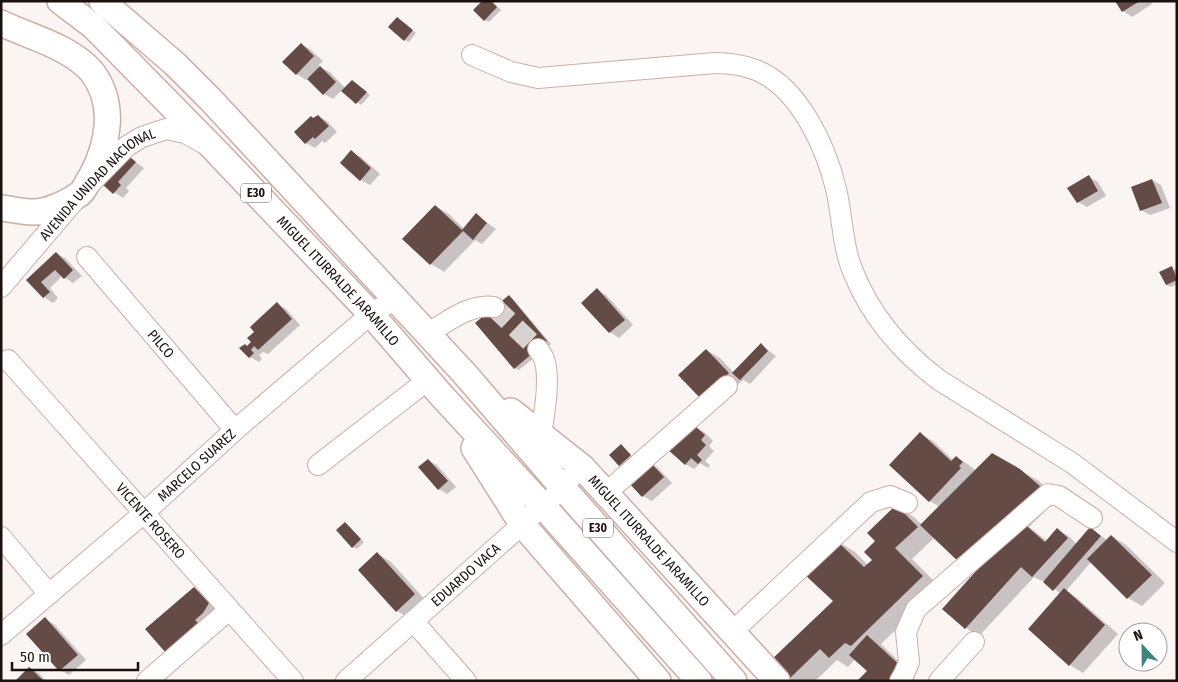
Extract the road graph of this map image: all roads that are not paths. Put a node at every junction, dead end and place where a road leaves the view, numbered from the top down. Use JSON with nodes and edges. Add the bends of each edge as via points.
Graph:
{"nodes":[{"id":1,"x":60,"y":1,"type":"edge"},
{"id":2,"x":102,"y":1,"type":"edge"},
{"id":3,"x":121,"y":1,"type":"edge"},
{"id":4,"x":1,"y":23,"type":"edge"},
{"id":5,"x":472,"y":55,"type":"dead end"},
{"id":6,"x":175,"y":64,"type":"junction"},
{"id":7,"x":214,"y":149,"type":"junction"},
{"id":8,"x":80,"y":194,"type":"junction"},
{"id":9,"x":1,"y":208,"type":"edge"},
{"id":10,"x":87,"y":257,"type":"dead end"},
{"id":11,"x":1,"y":287,"type":"edge"},
{"id":12,"x":395,"y":299,"type":"junction"},
{"id":13,"x":494,"y":307,"type":"dead end"},
{"id":14,"x":371,"y":314,"type":"junction"},
{"id":15,"x":427,"y":334,"type":"junction"},
{"id":16,"x":538,"y":349,"type":"tunnel mouth"},
{"id":17,"x":8,"y":360,"type":"dead end"},
{"id":18,"x":464,"y":373,"type":"junction"},
{"id":19,"x":727,"y":386,"type":"dead end"},
{"id":20,"x":435,"y":388,"type":"junction"},
{"id":21,"x":235,"y":430,"type":"junction"},
{"id":22,"x":541,"y":435,"type":"junction"},
{"id":23,"x":318,"y":465,"type":"dead end"},
{"id":24,"x":580,"y":466,"type":"junction"},
{"id":25,"x":563,"y":488,"type":"junction"},
{"id":26,"x":606,"y":493,"type":"junction"},
{"id":27,"x":908,"y":503,"type":"dead end"},
{"id":28,"x":543,"y":506,"type":"junction"},
{"id":29,"x":144,"y":513,"type":"junction"},
{"id":30,"x":1092,"y":518,"type":"dead end"},
{"id":31,"x":522,"y":524,"type":"junction"},
{"id":32,"x":1,"y":537,"type":"edge"},
{"id":33,"x":1177,"y":542,"type":"edge"},
{"id":34,"x":49,"y":594,"type":"junction"},
{"id":35,"x":229,"y":610,"type":"junction"},
{"id":36,"x":413,"y":621,"type":"junction"},
{"id":37,"x":732,"y":632,"type":"junction"},
{"id":38,"x":1,"y":635,"type":"edge"},
{"id":39,"x":974,"y":642,"type":"dead end"},
{"id":40,"x":147,"y":681,"type":"edge"},
{"id":41,"x":293,"y":681,"type":"edge"},
{"id":42,"x":346,"y":681,"type":"edge"},
{"id":43,"x":466,"y":681,"type":"edge"},
{"id":44,"x":658,"y":681,"type":"edge"},
{"id":45,"x":699,"y":681,"type":"edge"},
{"id":46,"x":734,"y":681,"type":"edge"},
{"id":47,"x":777,"y":681,"type":"edge"},
{"id":48,"x":900,"y":681,"type":"edge"},
{"id":49,"x":939,"y":681,"type":"edge"}],
"edges":[{"from":1,"to":7,"type":"main road","name":"MIGUEL ITURRALDE JARAMILLO","number":"E30","via":[[93,26]]},
{"from":2,"to":6,"type":"main road","name":"MIGUEL ITURRALDE JARAMILLO","number":"E30"},
{"from":3,"to":6,"type":"main road"},
{"from":4,"to":8,"type":"main road","via":[[80,60],[103,90],[108,121],[106,138],[93,172]]},
{"from":5,"to":33,"type":"street","via":[[512,72],[538,78],[715,62],[743,66],[768,76],[787,91],[800,108],[822,148],[836,189],[842,232],[853,273],[871,308],[895,340],[939,380],[1072,463]]},
{"from":6,"to":12,"type":"main road","name":"MIGUEL ITURRALDE JARAMILLO","number":"E30"},
{"from":7,"to":8,"type":"street","name":"AVENIDA UNIDAD NACIONAL","via":[[185,133],[166,129],[142,137],[127,146]]},
{"from":7,"to":14,"type":"main road","name":"MIGUEL ITURRALDE JARAMILLO","number":"E30"},
{"from":8,"to":9,"type":"main road","via":[[58,206],[34,213]]},
{"from":8,"to":11,"type":"street","name":"AVENIDA UNIDAD NACIONAL"},
{"from":10,"to":21,"type":"street","name":"PILCO"},
{"from":12,"to":14,"type":"street","name":"MARCELO SUAREZ"},
{"from":12,"to":15,"type":"main road","name":"MIGUEL ITURRALDE JARAMILLO","number":"E30"},
{"from":13,"to":15,"type":"street","via":[[475,307]]},
{"from":14,"to":20,"type":"main road","name":"MIGUEL ITURRALDE JARAMILLO","number":"E30"},
{"from":14,"to":21,"type":"street","name":"MARCELO SUAREZ"},
{"from":15,"to":18,"type":"main road","name":"MIGUEL ITURRALDE JARAMILLO","number":"E30"},
{"from":16,"to":22,"type":"street","via":[[544,359],[546,373]]},
{"from":17,"to":29,"type":"street","name":"VICENTE ROSERO"},
{"from":18,"to":22,"type":"main road","name":"MIGUEL ITURRALDE JARAMILLO"},
{"from":18,"to":25,"type":"main road","name":"MIGUEL ITURRALDE JARAMILLO","number":"E30"},
{"from":19,"to":26,"type":"street"},
{"from":20,"to":23,"type":"street"},
{"from":20,"to":28,"type":"main road","name":"MIGUEL ITURRALDE JARAMILLO","number":"E30"},
{"from":20,"to":31,"type":"main road","name":"MIGUEL ITURRALDE JARAMILLO"},
{"from":21,"to":29,"type":"street","name":"MARCELO SUAREZ"},
{"from":22,"to":24,"type":"main road","name":"MIGUEL ITURRALDE JARAMILLO"},
{"from":24,"to":25,"type":"street","name":"EDUARDO VACA"},
{"from":24,"to":26,"type":"main road","name":"MIGUEL ITURRALDE JARAMILLO"},
{"from":25,"to":28,"type":"street","name":"EDUARDO VACA"},
{"from":25,"to":46,"type":"main road","name":"MIGUEL ITURRALDE JARAMILLO","number":"E30"},
{"from":26,"to":37,"type":"main road","name":"MIGUEL ITURRALDE JARAMILLO"},
{"from":27,"to":37,"type":"street","via":[[890,496],[870,502]]},
{"from":28,"to":31,"type":"street","name":"EDUARDO VACA"},
{"from":28,"to":45,"type":"main road","name":"MIGUEL ITURRALDE JARAMILLO","number":"E30"},
{"from":29,"to":34,"type":"street","name":"MARCELO SUAREZ"},
{"from":29,"to":35,"type":"street","name":"VICENTE ROSERO"},
{"from":30,"to":48,"type":"street","via":[[1059,496],[1048,494],[916,609],[906,632],[909,662]]},
{"from":31,"to":36,"type":"street","name":"EDUARDO VACA"},
{"from":31,"to":44,"type":"main road","name":"MIGUEL ITURRALDE JARAMILLO"},
{"from":32,"to":34,"type":"street"},
{"from":34,"to":38,"type":"street","name":"MARCELO SUAREZ"},
{"from":35,"to":40,"type":"street"},
{"from":35,"to":41,"type":"street","name":"VICENTE ROSERO"},
{"from":36,"to":42,"type":"street","name":"EDUARDO VACA"},
{"from":36,"to":43,"type":"street"},
{"from":37,"to":47,"type":"main road","name":"MIGUEL ITURRALDE JARAMILLO"},
{"from":39,"to":49,"type":"street"}]}
